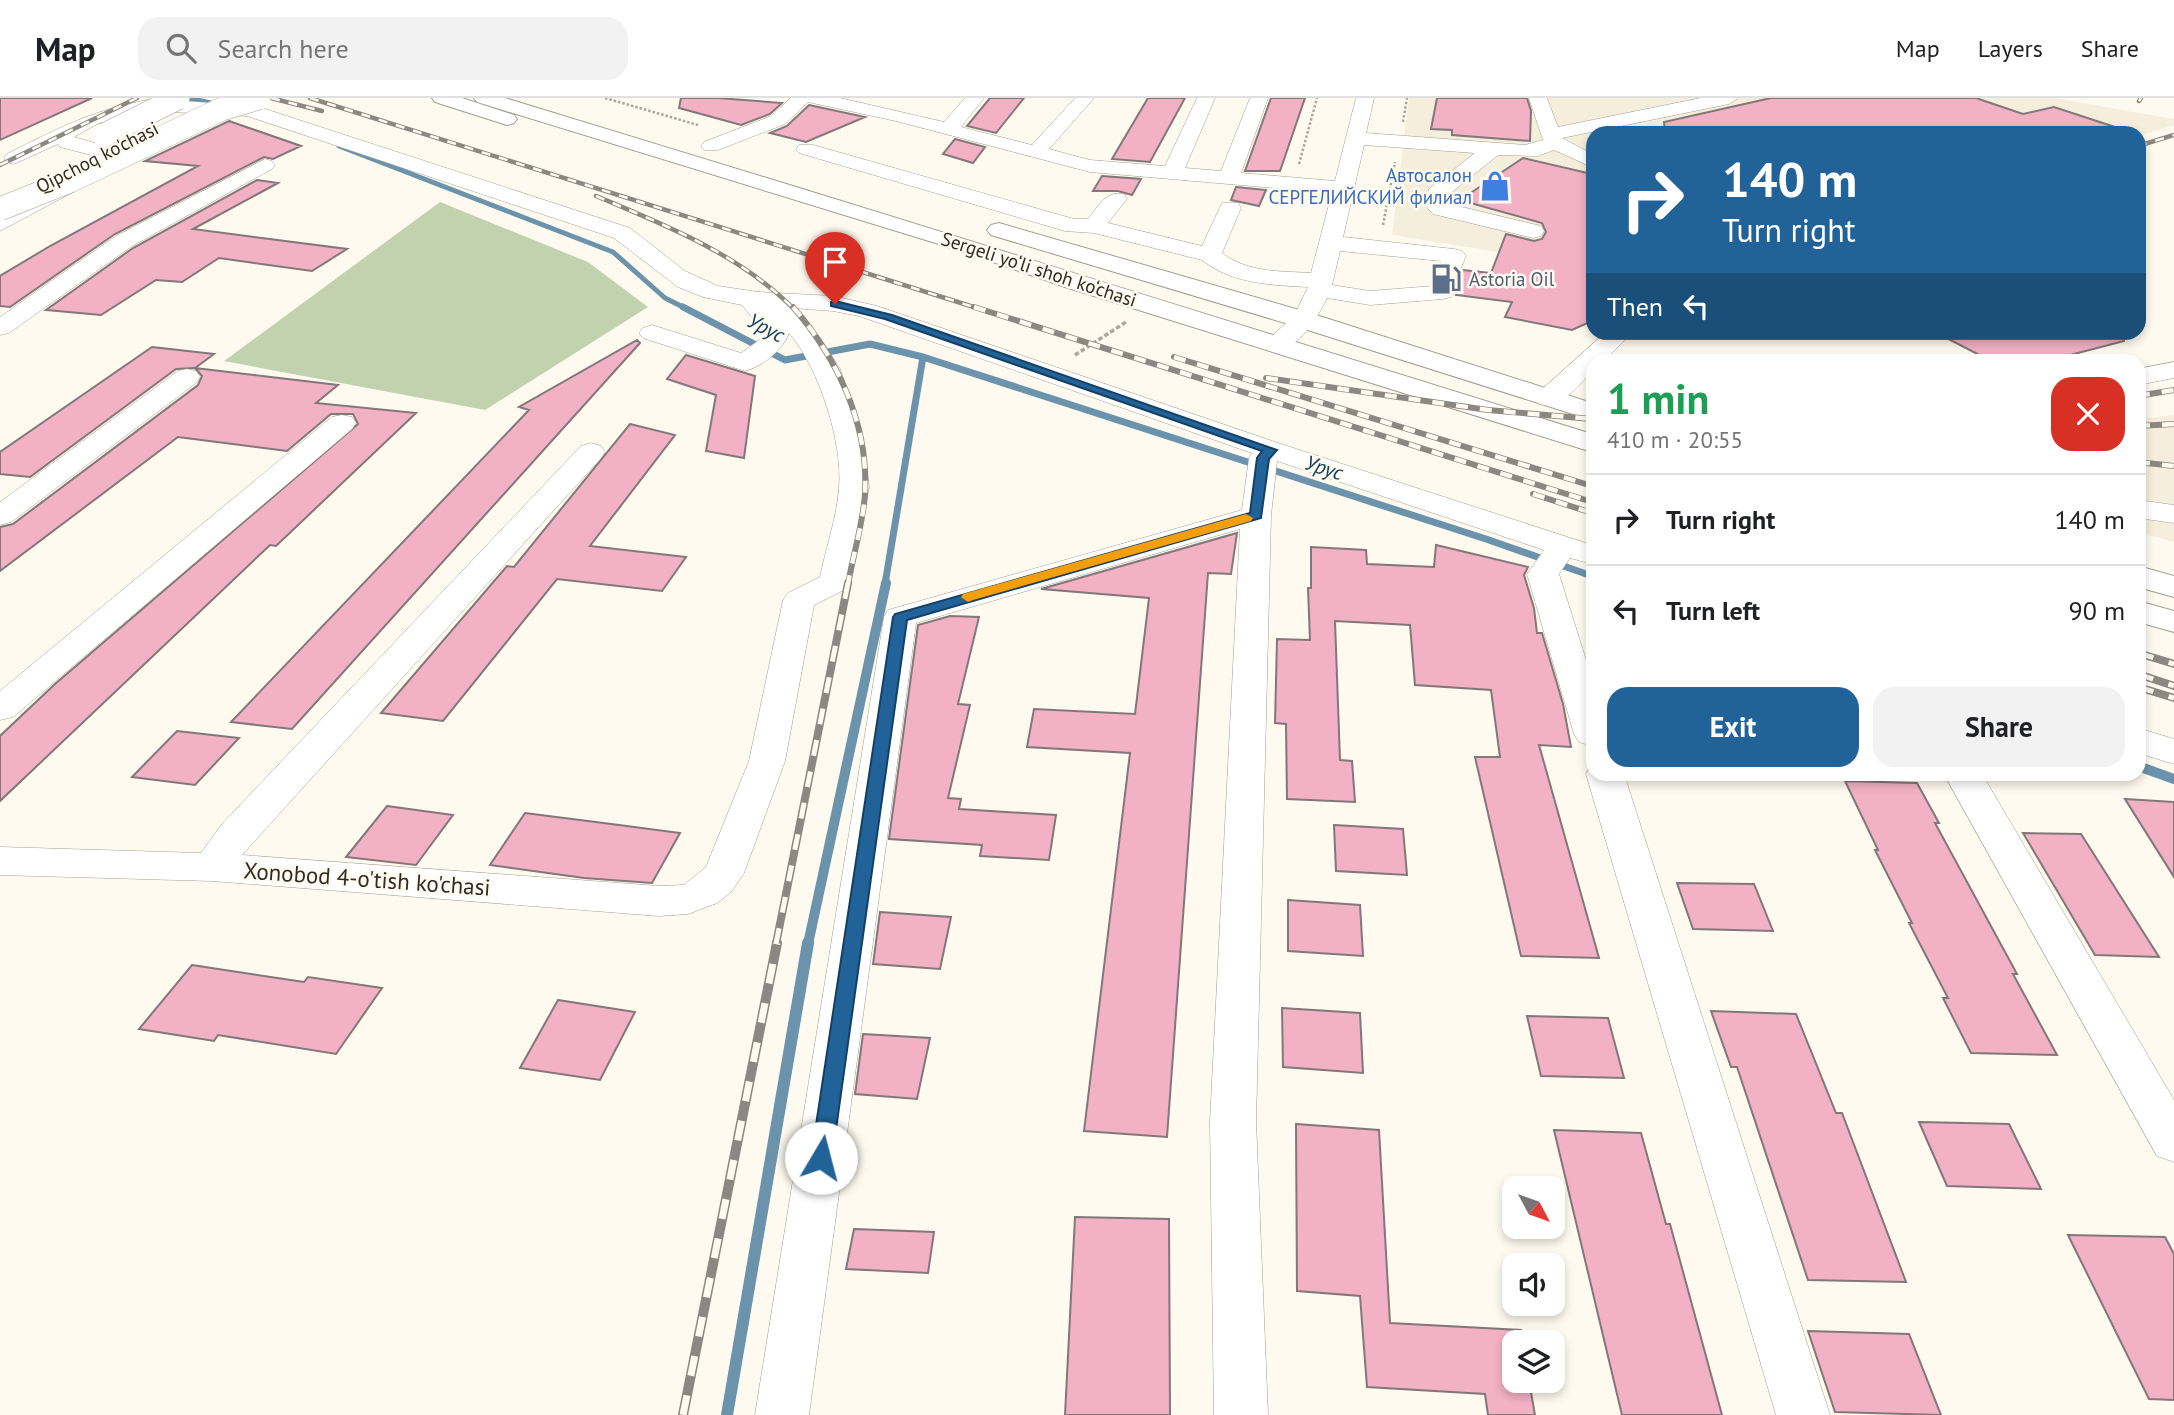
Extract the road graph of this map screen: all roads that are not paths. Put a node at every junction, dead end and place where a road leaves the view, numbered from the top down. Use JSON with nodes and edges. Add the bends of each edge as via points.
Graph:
{"nodes":[{"id":1,"x":110,"y":98,"type":"edge"},
{"id":2,"x":178,"y":98,"type":"edge"},
{"id":3,"x":211,"y":98,"type":"edge"},
{"id":4,"x":442,"y":98,"type":"edge"},
{"id":5,"x":484,"y":98,"type":"edge"},
{"id":6,"x":549,"y":98,"type":"edge"},
{"id":7,"x":802,"y":98,"type":"edge"},
{"id":8,"x":813,"y":98,"type":"edge"},
{"id":9,"x":916,"y":98,"type":"edge"},
{"id":10,"x":975,"y":98,"type":"edge"},
{"id":11,"x":1084,"y":98,"type":"edge"},
{"id":12,"x":1206,"y":98,"type":"edge"},
{"id":13,"x":1259,"y":98,"type":"edge"},
{"id":14,"x":1365,"y":98,"type":"edge"},
{"id":15,"x":1538,"y":98,"type":"edge"},
{"id":16,"x":1729,"y":98,"type":"edge"},
{"id":17,"x":246,"y":106,"type":"edge"},
{"id":18,"x":898,"y":116,"type":"junction"},
{"id":19,"x":1609,"y":126,"type":"edge"},
{"id":20,"x":948,"y":130,"type":"junction"},
{"id":21,"x":1586,"y":131,"type":"edge"},
{"id":22,"x":68,"y":132,"type":"junction"},
{"id":23,"x":1355,"y":138,"type":"junction"},
{"id":24,"x":1553,"y":139,"type":"junction"},
{"id":25,"x":711,"y":146,"type":"junction"},
{"id":26,"x":1494,"y":148,"type":"junction"},
{"id":27,"x":806,"y":149,"type":"dead end"},
{"id":28,"x":102,"y":150,"type":"junction"},
{"id":29,"x":1036,"y":152,"type":"junction"},
{"id":30,"x":1586,"y":158,"type":"edge"},
{"id":31,"x":265,"y":165,"type":"dead end"},
{"id":32,"x":10,"y":171,"type":"edge"},
{"id":33,"x":1172,"y":174,"type":"junction"},
{"id":34,"x":1228,"y":179,"type":"junction"},
{"id":35,"x":1343,"y":188,"type":"junction"},
{"id":36,"x":870,"y":193,"type":"dead end"},
{"id":37,"x":1116,"y":199,"type":"dead end"},
{"id":38,"x":0,"y":208,"type":"edge"},
{"id":39,"x":1230,"y":208,"type":"dead end"},
{"id":40,"x":0,"y":224,"type":"edge"},
{"id":41,"x":977,"y":224,"type":"dead end"},
{"id":42,"x":1094,"y":226,"type":"junction"},
{"id":43,"x":1533,"y":231,"type":"dead end"},
{"id":44,"x":1331,"y":243,"type":"junction"},
{"id":45,"x":1210,"y":255,"type":"junction"},
{"id":46,"x":1074,"y":282,"type":"junction"},
{"id":47,"x":1320,"y":285,"type":"junction"},
{"id":48,"x":761,"y":299,"type":"junction"},
{"id":49,"x":1304,"y":320,"type":"junction"},
{"id":50,"x":0,"y":328,"type":"edge"},
{"id":51,"x":652,"y":333,"type":"dead end"},
{"id":52,"x":1615,"y":340,"type":"edge"},
{"id":53,"x":1276,"y":344,"type":"junction"},
{"id":54,"x":1603,"y":354,"type":"edge"},
{"id":55,"x":2174,"y":370,"type":"edge"},
{"id":56,"x":2146,"y":375,"type":"edge"},
{"id":57,"x":187,"y":377,"type":"dead end"},
{"id":58,"x":1582,"y":381,"type":"edge"},
{"id":59,"x":1549,"y":398,"type":"junction"},
{"id":60,"x":1586,"y":409,"type":"edge"},
{"id":61,"x":342,"y":423,"type":"dead end"},
{"id":62,"x":1586,"y":441,"type":"edge"},
{"id":63,"x":590,"y":452,"type":"dead end"},
{"id":64,"x":1265,"y":461,"type":"junction"},
{"id":65,"x":2146,"y":510,"type":"edge"},
{"id":66,"x":2174,"y":514,"type":"edge"},
{"id":67,"x":1256,"y":515,"type":"junction"},
{"id":68,"x":0,"y":516,"type":"edge"},
{"id":69,"x":1578,"y":550,"type":"edge"},
{"id":70,"x":2146,"y":578,"type":"edge"},
{"id":71,"x":2174,"y":587,"type":"edge"},
{"id":72,"x":2146,"y":613,"type":"edge"},
{"id":73,"x":2174,"y":622,"type":"edge"},
{"id":74,"x":0,"y":709,"type":"edge"},
{"id":75,"x":1586,"y":714,"type":"edge"},
{"id":76,"x":2146,"y":743,"type":"edge"},
{"id":77,"x":2174,"y":752,"type":"edge"},
{"id":78,"x":1607,"y":781,"type":"edge"},
{"id":79,"x":1967,"y":781,"type":"edge"},
{"id":80,"x":0,"y":861,"type":"edge"},
{"id":81,"x":212,"y":867,"type":"junction"},
{"id":82,"x":2174,"y":1142,"type":"edge"},
{"id":83,"x":782,"y":1415,"type":"edge"},
{"id":84,"x":1241,"y":1415,"type":"edge"},
{"id":85,"x":1803,"y":1415,"type":"edge"}],
"edges":[{"from":1,"to":32,"type":"street"},
{"from":2,"to":32,"type":"main road","name":"Qipchoq ko'chasi","bridge":true},
{"from":3,"to":38,"type":"main road","name":"Qipchoq ko'chasi","bridge":true},
{"from":4,"to":46,"type":"main road","via":[[870,232]]},
{"from":5,"to":46,"type":"main road","name":"Sergeli yo‘li shoh ko‘chasi"},
{"from":6,"to":25,"type":"main road"},
{"from":7,"to":25,"type":"street","via":[[778,120]]},
{"from":8,"to":18,"type":"street"},
{"from":9,"to":18,"type":"street"},
{"from":10,"to":20,"type":"street"},
{"from":11,"to":29,"type":"street"},
{"from":12,"to":33,"type":"street"},
{"from":13,"to":34,"type":"street"},
{"from":14,"to":23,"type":"street"},
{"from":15,"to":24,"type":"street"},
{"from":16,"to":19,"type":"street"},
{"from":17,"to":22,"type":"street","name":"Qipchoq ko'chasi","via":[[141,106],[98,117]]},
{"from":17,"to":38,"type":"main road","bridge":true,"via":[[222,108],[70,181]]},
{"from":17,"to":48,"type":"street","name":"Qipchoq ko'chasi","via":[[622,233],[691,285],[727,296]]},
{"from":18,"to":20,"type":"street"},
{"from":20,"to":29,"type":"street"},
{"from":21,"to":24,"type":"street"},
{"from":22,"to":28,"type":"street","via":[[64,139],[70,145]]},
{"from":22,"to":32,"type":"street","name":"Qipchoq ko'chasi"},
{"from":23,"to":26,"type":"street"},
{"from":23,"to":35,"type":"street"},
{"from":24,"to":26,"type":"street","via":[[1538,150]]},
{"from":24,"to":30,"type":"street"},
{"from":25,"to":36,"type":"main road"},
{"from":26,"to":43,"type":"street","via":[[1437,194],[1436,205]]},
{"from":27,"to":42,"type":"street","via":[[1073,226]]},
{"from":28,"to":32,"type":"street","via":[[56,149]]},
{"from":28,"to":40,"type":"street","via":[[114,157],[108,167]]},
{"from":29,"to":33,"type":"street","via":[[1090,166]]},
{"from":31,"to":50,"type":"street","via":[[124,241]]},
{"from":33,"to":34,"type":"street"},
{"from":34,"to":35,"type":"street"},
{"from":35,"to":44,"type":"street"},
{"from":37,"to":42,"type":"street"},
{"from":39,"to":45,"type":"street"},
{"from":41,"to":49,"type":"main road","name":"Sergeli yo‘li shoh ko‘chasi"},
{"from":42,"to":45,"type":"street"},
{"from":44,"to":47,"type":"street"},
{"from":44,"to":47,"type":"street","via":[[1454,256],[1443,292],[1370,298]]},
{"from":45,"to":47,"type":"street","via":[[1234,270]]},
{"from":46,"to":53,"type":"main road","name":"Sergeli yo‘li shoh ko‘chasi"},
{"from":47,"to":49,"type":"street"},
{"from":48,"to":51,"type":"street","via":[[777,331],[773,342],[746,363]]},
{"from":48,"to":64,"type":"street","name":"Qipchoq ko'chasi","via":[[823,302],[869,311],[1046,373]]},
{"from":48,"to":81,"type":"street","name":"Xonobod 4-o'tish ko'chasi","via":[[819,356],[848,434],[854,487],[835,582],[799,600],[767,761],[724,873],[707,890],[682,902]]},
{"from":49,"to":53,"type":"street"},
{"from":49,"to":59,"type":"main road","name":"Sergeli yo‘li shoh ko‘chasi"},
{"from":52,"to":54,"type":"street"},
{"from":53,"to":62,"type":"main road","name":"Sergeli yo‘li shoh ko‘chasi"},
{"from":55,"to":56,"type":"street"},
{"from":57,"to":68,"type":"street"},
{"from":58,"to":59,"type":"street"},
{"from":59,"to":60,"type":"main road","name":"Sergeli yo‘li shoh ko‘chasi"},
{"from":61,"to":74,"type":"street"},
{"from":63,"to":81,"type":"street","via":[[236,834]]},
{"from":64,"to":67,"type":"street"},
{"from":64,"to":69,"type":"street","name":"Qipchoq ko'chasi"},
{"from":65,"to":66,"type":"street"},
{"from":67,"to":83,"type":"street","via":[[900,617]]},
{"from":67,"to":84,"type":"street","via":[[1233,1122]]},
{"from":69,"to":75,"type":"street","via":[[1543,574]]},
{"from":70,"to":71,"type":"main road"},
{"from":72,"to":73,"type":"main road"},
{"from":76,"to":77,"type":"street"},
{"from":78,"to":85,"type":"street"},
{"from":79,"to":82,"type":"street"},
{"from":80,"to":81,"type":"street","name":"Xonobod 4-o'tish ko'chasi"}]}
